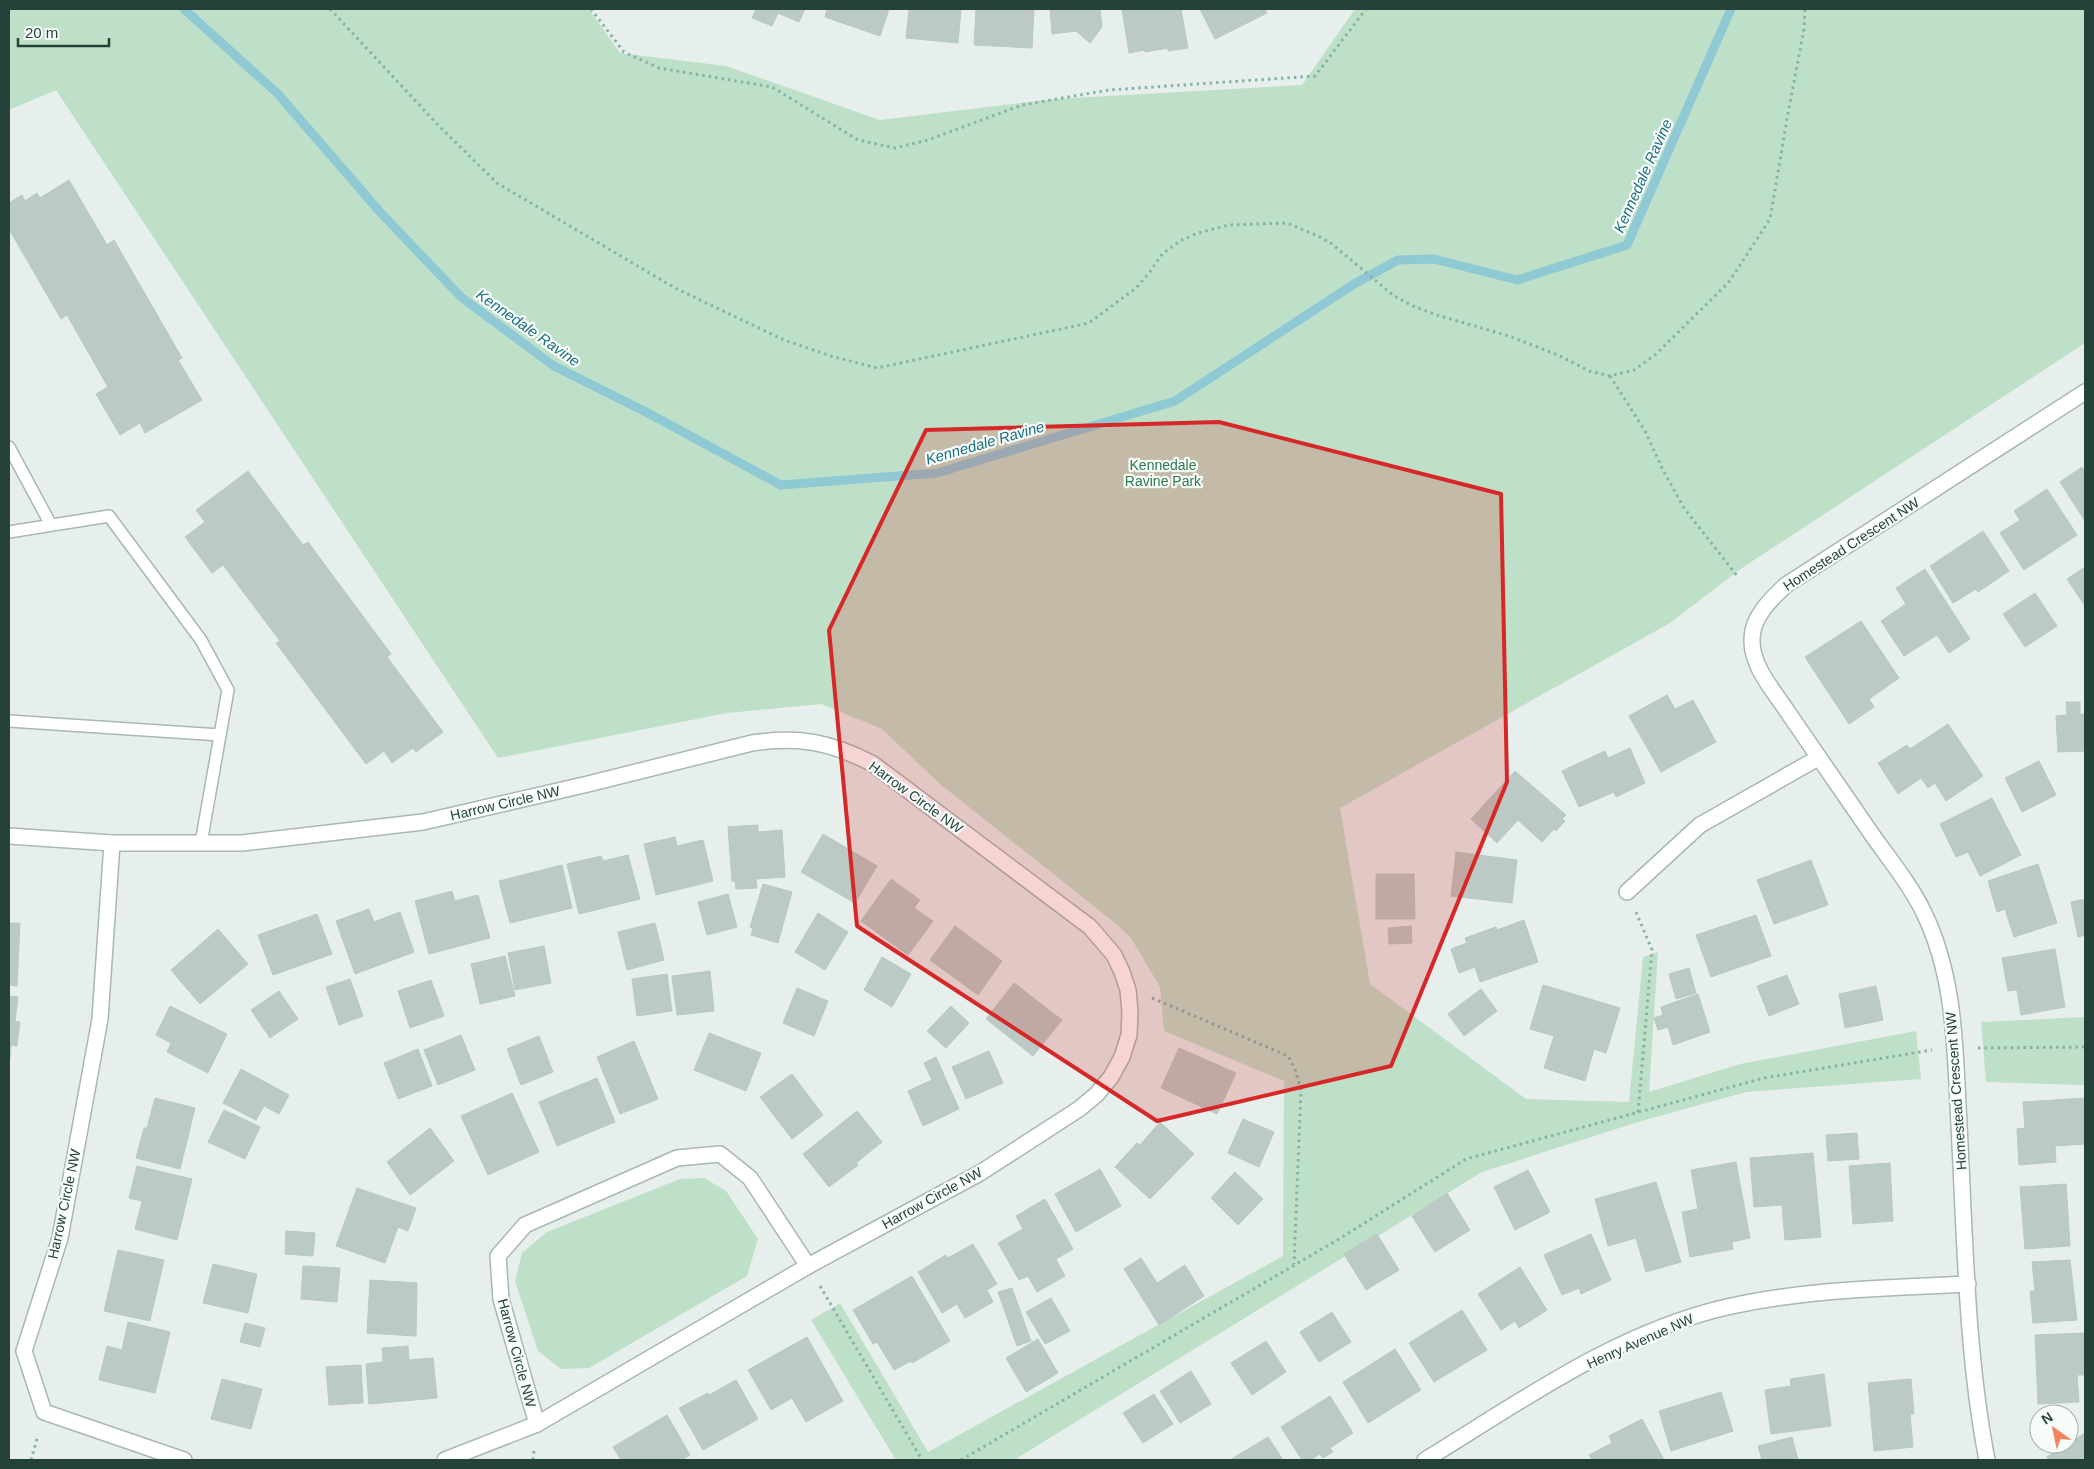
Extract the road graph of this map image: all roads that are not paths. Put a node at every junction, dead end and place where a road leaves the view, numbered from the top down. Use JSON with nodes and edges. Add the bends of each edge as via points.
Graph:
{"nodes":[{"id":1,"x":2085,"y":392,"type":"edge"},
{"id":2,"x":9,"y":447,"type":"edge"},
{"id":3,"x":51,"y":525,"type":"junction"},
{"id":4,"x":9,"y":532,"type":"edge"},
{"id":5,"x":9,"y":721,"type":"edge"},
{"id":6,"x":220,"y":735,"type":"junction"},
{"id":7,"x":1818,"y":758,"type":"junction"},
{"id":8,"x":9,"y":836,"type":"edge"},
{"id":9,"x":112,"y":843,"type":"junction"},
{"id":10,"x":202,"y":843,"type":"junction"},
{"id":11,"x":1627,"y":892,"type":"road end"},
{"id":12,"x":808,"y":1266,"type":"junction"},
{"id":13,"x":1968,"y":1284,"type":"junction"},
{"id":14,"x":537,"y":1424,"type":"junction"},
{"id":15,"x":184,"y":1460,"type":"edge"},
{"id":16,"x":444,"y":1460,"type":"edge"},
{"id":17,"x":1425,"y":1460,"type":"edge"},
{"id":18,"x":1987,"y":1460,"type":"edge"}],
"edges":[{"from":1,"to":7,"type":"street","name":"Homestead Crescent NW","via":[[1786,585],[1767,603],[1755,625],[1752,650],[1758,667]]},
{"from":2,"to":3,"type":"lane"},
{"from":3,"to":4,"type":"lane"},
{"from":3,"to":6,"type":"lane","via":[[109,516],[201,640],[228,690]]},
{"from":5,"to":6,"type":"lane"},
{"from":6,"to":10,"type":"lane"},
{"from":7,"to":11,"type":"street","via":[[1700,825]]},
{"from":7,"to":13,"type":"street","name":"Homestead Crescent NW","via":[[1915,897],[1932,934],[1946,978],[1954,1048]]},
{"from":8,"to":9,"type":"street","name":"Harrow Circle NW"},
{"from":9,"to":10,"type":"street","name":"Harrow Circle NW"},
{"from":9,"to":15,"type":"street","name":"Harrow Circle NW","via":[[100,1019],[60,1238],[24,1351],[44,1412]]},
{"from":10,"to":12,"type":"street","name":"Harrow Circle NW","via":[[242,843],[423,822],[752,743],[776,740],[824,744],[849,751],[873,764],[1090,927],[1114,955],[1122,972],[1128,990],[1129,1035],[1111,1077],[1079,1109],[980,1172]]},
{"from":12,"to":14,"type":"street","name":"Harrow Circle NW"},
{"from":12,"to":14,"type":"street","name":"Harrow Circle NW","via":[[750,1178],[720,1154],[677,1158],[525,1225],[498,1256],[501,1299]]},
{"from":13,"to":17,"type":"street","name":"Henry Avenue NW","via":[[1819,1292],[1728,1307],[1688,1318],[1588,1362]]},
{"from":13,"to":18,"type":"street","name":"Homestead Crescent NW","via":[[1976,1396]]},
{"from":14,"to":16,"type":"street","name":"Harrow Circle NW"}]}
